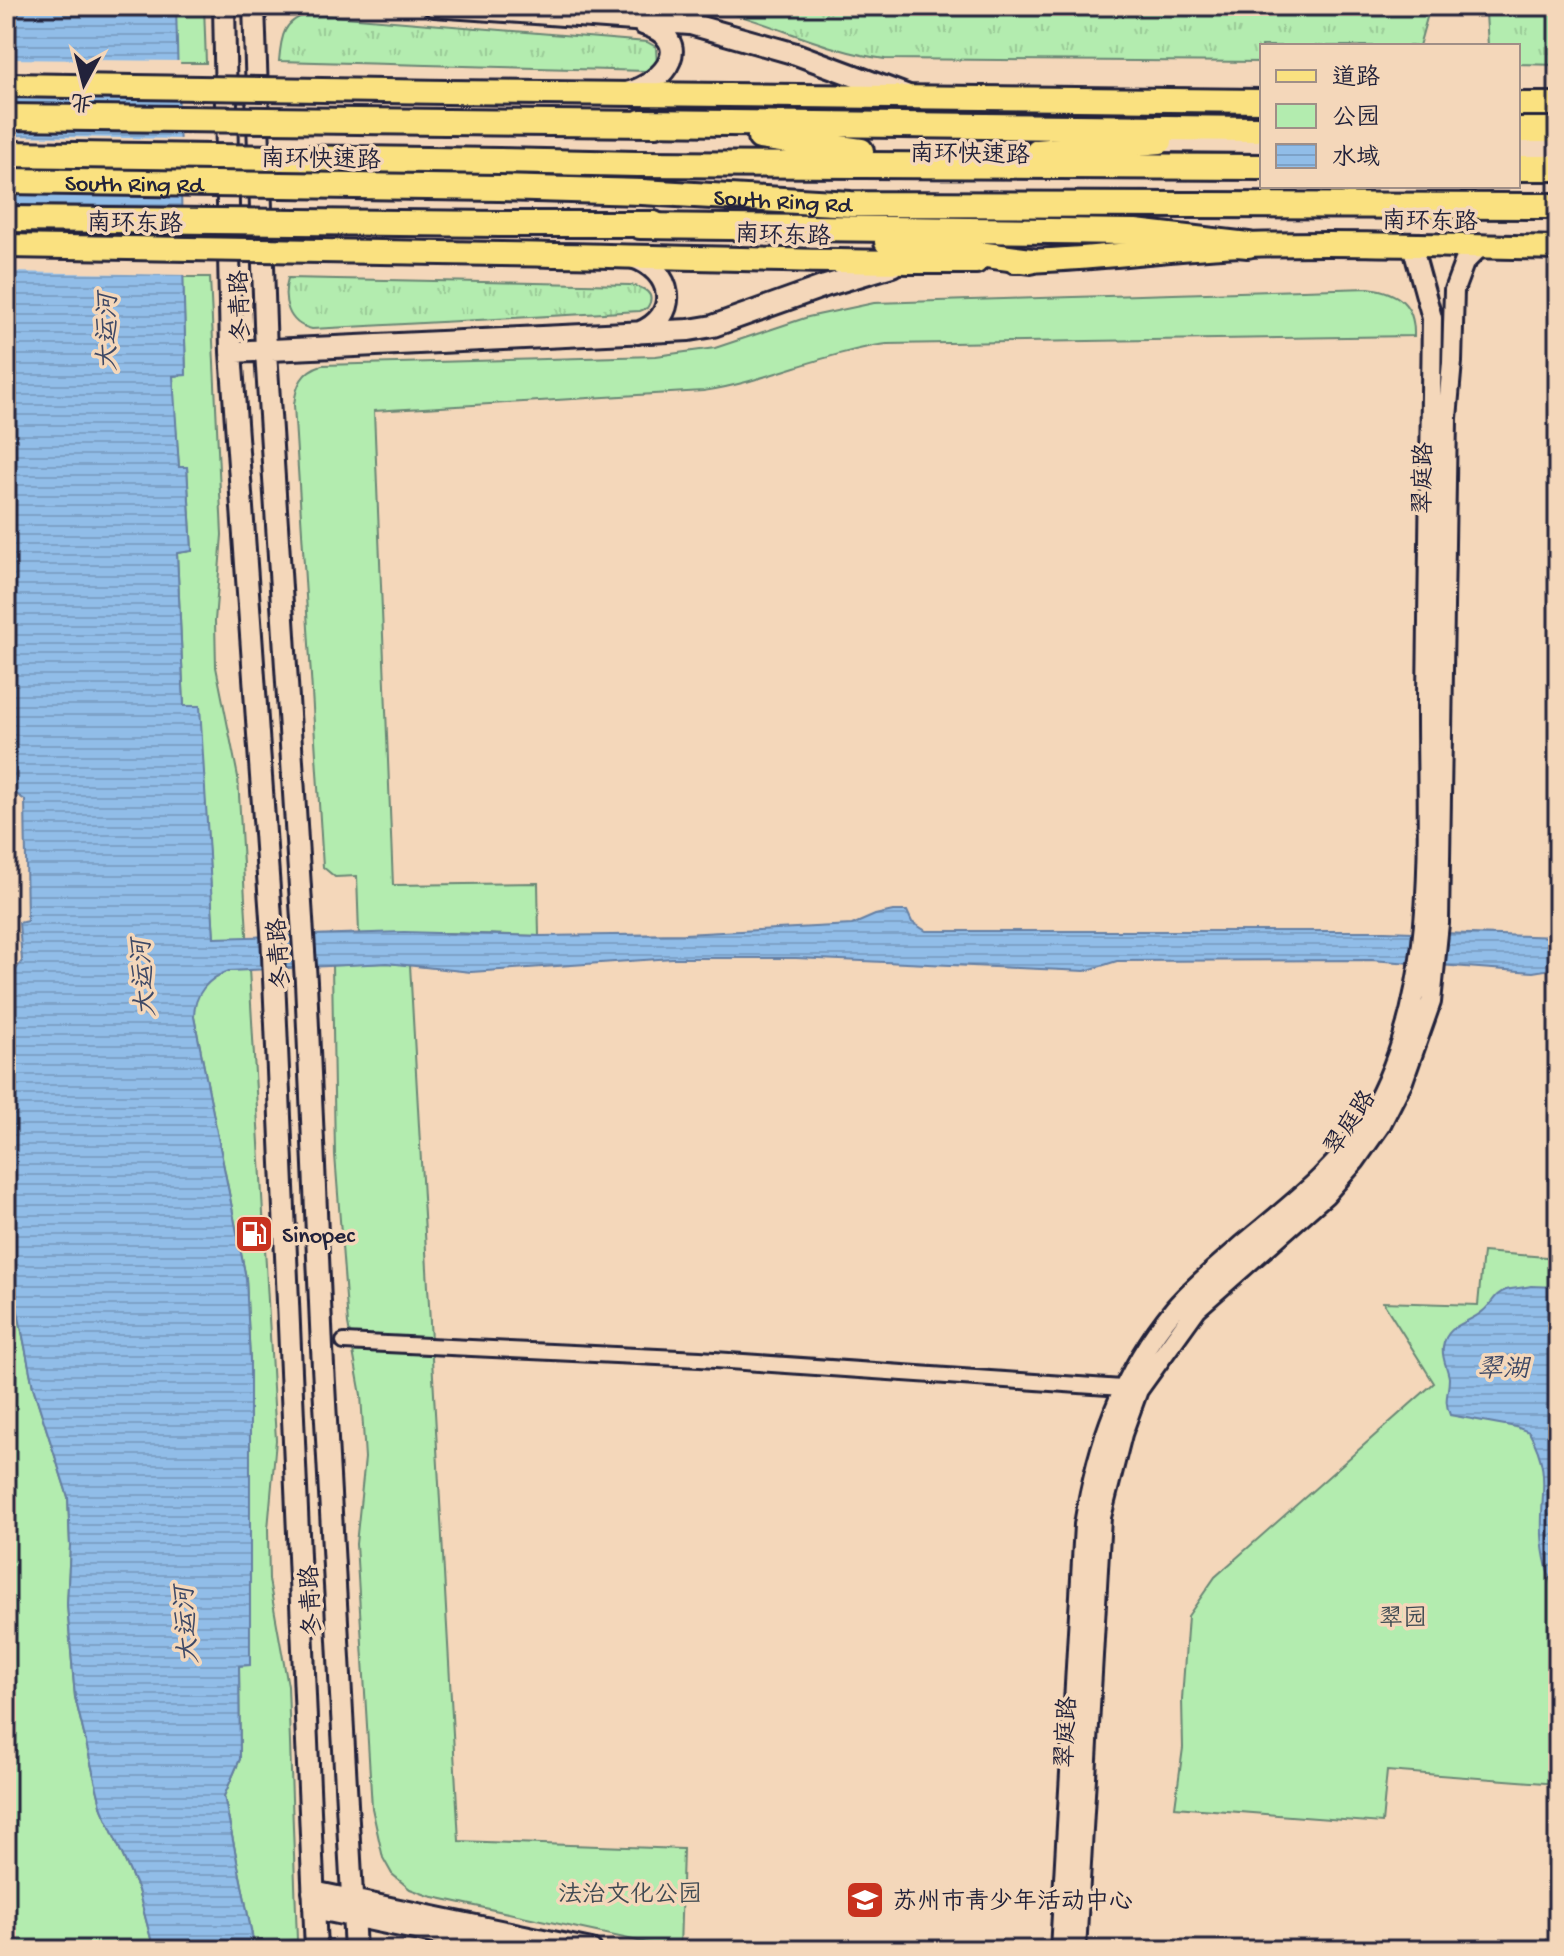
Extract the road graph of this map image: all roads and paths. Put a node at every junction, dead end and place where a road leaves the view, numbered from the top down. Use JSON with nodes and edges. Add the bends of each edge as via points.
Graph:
{"nodes":[{"id":1,"x":224,"y":6,"type":"edge"},
{"id":2,"x":254,"y":6,"type":"edge"},
{"id":3,"x":434,"y":6,"type":"edge"},
{"id":4,"x":628,"y":19,"type":"junction"},
{"id":5,"x":6,"y":85,"type":"edge"},
{"id":6,"x":622,"y":94,"type":"junction"},
{"id":7,"x":914,"y":97,"type":"junction"},
{"id":8,"x":1260,"y":101,"type":"edge"},
{"id":9,"x":1520,"y":104,"type":"edge"},
{"id":10,"x":1558,"y":104,"type":"edge"},
{"id":11,"x":6,"y":117,"type":"edge"},
{"id":12,"x":641,"y":122,"type":"junction"},
{"id":13,"x":1520,"y":130,"type":"edge"},
{"id":14,"x":1558,"y":130,"type":"edge"},
{"id":15,"x":1260,"y":148,"type":"edge"},
{"id":16,"x":1520,"y":149,"type":"edge"},
{"id":17,"x":1558,"y":149,"type":"edge"},
{"id":18,"x":861,"y":151,"type":"junction"},
{"id":19,"x":1028,"y":153,"type":"junction"},
{"id":20,"x":6,"y":154,"type":"edge"},
{"id":21,"x":637,"y":164,"type":"junction"},
{"id":22,"x":1520,"y":168,"type":"edge"},
{"id":23,"x":1558,"y":168,"type":"edge"},
{"id":24,"x":6,"y":181,"type":"edge"},
{"id":25,"x":851,"y":204,"type":"junction"},
{"id":26,"x":1467,"y":205,"type":"junction"},
{"id":27,"x":1558,"y":206,"type":"edge"},
{"id":28,"x":752,"y":214,"type":"junction"},
{"id":29,"x":6,"y":219,"type":"edge"},
{"id":30,"x":1558,"y":219,"type":"edge"},
{"id":31,"x":640,"y":226,"type":"junction"},
{"id":32,"x":777,"y":227,"type":"junction"},
{"id":33,"x":1248,"y":245,"type":"junction"},
{"id":34,"x":1412,"y":245,"type":"junction"},
{"id":35,"x":6,"y":246,"type":"edge"},
{"id":36,"x":1480,"y":247,"type":"junction"},
{"id":37,"x":1558,"y":248,"type":"edge"},
{"id":38,"x":629,"y":256,"type":"junction"},
{"id":39,"x":1031,"y":261,"type":"junction"},
{"id":40,"x":903,"y":262,"type":"junction"},
{"id":41,"x":638,"y":333,"type":"junction"},
{"id":42,"x":231,"y":352,"type":"junction"},
{"id":43,"x":266,"y":352,"type":"junction"},
{"id":44,"x":1431,"y":923,"type":"junction"},
{"id":45,"x":1427,"y":972,"type":"junction"},
{"id":46,"x":344,"y":1342,"type":"dead end"},
{"id":47,"x":1122,"y":1388,"type":"junction"},
{"id":48,"x":314,"y":1900,"type":"junction"},
{"id":49,"x":353,"y":1907,"type":"junction"},
{"id":50,"x":316,"y":1950,"type":"edge"},
{"id":51,"x":355,"y":1950,"type":"edge"},
{"id":52,"x":516,"y":1950,"type":"edge"},
{"id":53,"x":591,"y":1950,"type":"edge"},
{"id":54,"x":1060,"y":1950,"type":"edge"},
{"id":55,"x":1076,"y":1950,"type":"edge"}],
"edges":[{"from":1,"to":42,"type":"main road","name":"冬青路"},
{"from":2,"to":43,"type":"main road","name":"冬青路"},
{"from":3,"to":4,"type":"main road"},
{"from":4,"to":6,"type":"main road","via":[[661,31],[671,54],[658,79]]},
{"from":4,"to":7,"type":"main road","via":[[690,24],[740,36]]},
{"from":5,"to":6,"type":"main road","bridge":true},
{"from":6,"to":7,"type":"main road"},
{"from":7,"to":8,"type":"main road"},
{"from":9,"to":10,"type":"main road"},
{"from":11,"to":12,"type":"highway","bridge":true},
{"from":12,"to":15,"type":"highway"},
{"from":12,"to":18,"type":"highway"},
{"from":13,"to":14,"type":"highway"},
{"from":15,"to":19,"type":"highway","name":"南环快速路"},
{"from":15,"to":19,"type":"highway","via":[[1138,144]]},
{"from":15,"to":21,"type":"highway","name":"南环快速路"},
{"from":16,"to":17,"type":"street"},
{"from":18,"to":19,"type":"highway","name":"南环快速路"},
{"from":18,"to":21,"type":"highway","name":"南环快速路"},
{"from":20,"to":21,"type":"highway","name":"南环快速路","bridge":true},
{"from":22,"to":23,"type":"highway"},
{"from":24,"to":25,"type":"highway","name":"South Ring Rd","bridge":true,"via":[[499,188]]},
{"from":25,"to":26,"type":"highway","name":"South Ring Rd"},
{"from":25,"to":28,"type":"highway"},
{"from":26,"to":27,"type":"highway","name":"South Ring Rd"},
{"from":26,"to":30,"type":"highway"},
{"from":28,"to":30,"type":"highway"},
{"from":28,"to":31,"type":"highway"},
{"from":29,"to":31,"type":"highway","bridge":true},
{"from":31,"to":32,"type":"highway"},
{"from":32,"to":33,"type":"highway","via":[[1135,232]]},
{"from":32,"to":39,"type":"highway"},
{"from":33,"to":34,"type":"main road","name":"南环东路"},
{"from":33,"to":39,"type":"main road","name":"南环东路"},
{"from":34,"to":36,"type":"main road","name":"南环东路"},
{"from":34,"to":44,"type":"street","name":"翠庭路","via":[[1432,318]]},
{"from":35,"to":38,"type":"main road","name":"南环东路","bridge":true},
{"from":36,"to":37,"type":"main road","name":"南环东路"},
{"from":36,"to":44,"type":"street","name":"翠庭路","via":[[1464,263],[1454,290]]},
{"from":38,"to":40,"type":"main road","name":"南环东路"},
{"from":38,"to":41,"type":"main road","via":[[656,270],[666,287],[667,305],[660,320]]},
{"from":39,"to":40,"type":"main road","name":"南环东路"},
{"from":40,"to":41,"type":"main road","via":[[713,326]]},
{"from":41,"to":43,"type":"main road"},
{"from":42,"to":43,"type":"main road"},
{"from":42,"to":48,"type":"main road","name":"冬青路","via":[[272,932]]},
{"from":43,"to":49,"type":"main road","name":"冬青路","via":[[306,982]]},
{"from":44,"to":45,"type":"street","name":"翠庭路"},
{"from":45,"to":47,"type":"street","name":"翠庭路","via":[[1401,1047],[1367,1120],[1318,1182],[1176,1306]]},
{"from":45,"to":55,"type":"street","name":"翠庭路","via":[[1431,1002],[1403,1081],[1381,1124],[1325,1195],[1197,1308],[1138,1390],[1122,1434],[1101,1517]]},
{"from":46,"to":47,"type":"street","via":[[700,1359]]},
{"from":47,"to":54,"type":"street","name":"翠庭路","via":[[1090,1487],[1084,1525]]},
{"from":48,"to":49,"type":"main road"},
{"from":48,"to":50,"type":"main road","name":"冬青路"},
{"from":49,"to":51,"type":"main road","name":"冬青路"},
{"from":49,"to":52,"type":"main road"},
{"from":49,"to":53,"type":"main road"}]}
